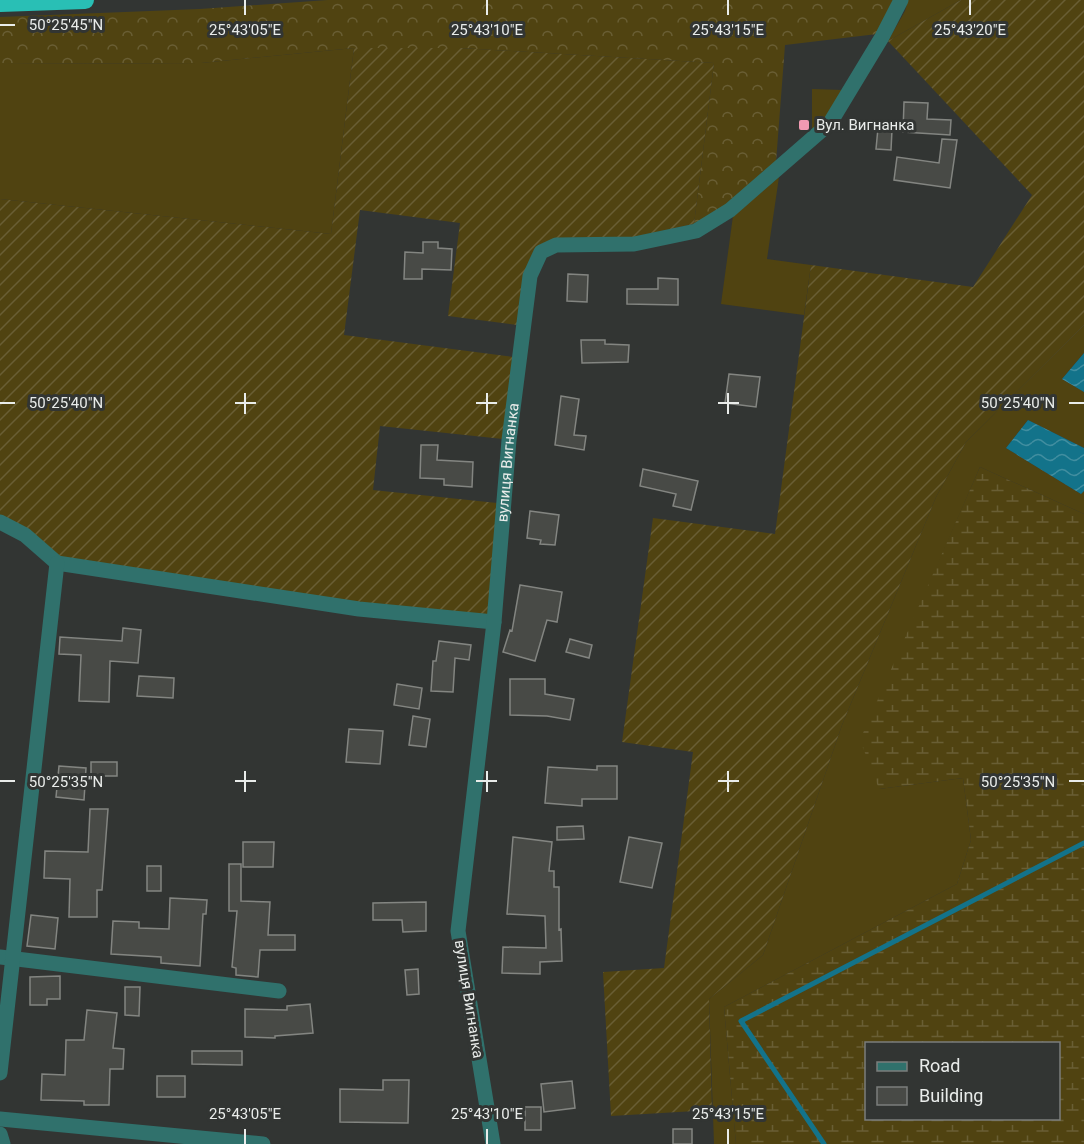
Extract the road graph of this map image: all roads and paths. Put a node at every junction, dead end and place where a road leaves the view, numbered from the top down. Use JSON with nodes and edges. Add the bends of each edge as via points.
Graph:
{"nodes":[{"id":1,"x":86,"y":0,"type":"edge"},
{"id":2,"x":902,"y":0,"type":"edge"},
{"id":3,"x":0,"y":3,"type":"edge"},
{"id":4,"x":0,"y":522,"type":"edge"},
{"id":5,"x":57,"y":563,"type":"junction"},
{"id":6,"x":494,"y":622,"type":"junction"},
{"id":7,"x":6,"y":958,"type":"edge"},
{"id":8,"x":279,"y":991,"type":"dead end"},
{"id":9,"x":0,"y":1073,"type":"edge"},
{"id":10,"x":0,"y":1119,"type":"edge"},
{"id":11,"x":0,"y":1134,"type":"edge"},
{"id":12,"x":3,"y":1144,"type":"edge"},
{"id":13,"x":263,"y":1144,"type":"edge"},
{"id":14,"x":493,"y":1144,"type":"edge"}],
"edges":[{"from":1,"to":3,"type":"highway"},
{"from":2,"to":6,"type":"street","name":"вулиця Вигнанка","via":[[830,123],[730,210],[696,231],[634,244],[556,245],[541,252],[530,276],[509,440]]},
{"from":4,"to":5,"type":"street","via":[[25,535]]},
{"from":5,"to":6,"type":"street","via":[[359,609]]},
{"from":5,"to":7,"type":"street","via":[[35,774]]},
{"from":6,"to":14,"type":"street","name":"вулиця Вигнанка","via":[[458,931]]},
{"from":7,"to":8,"type":"street"},
{"from":7,"to":9,"type":"street"},
{"from":10,"to":13,"type":"street"},
{"from":11,"to":12,"type":"street"}]}
